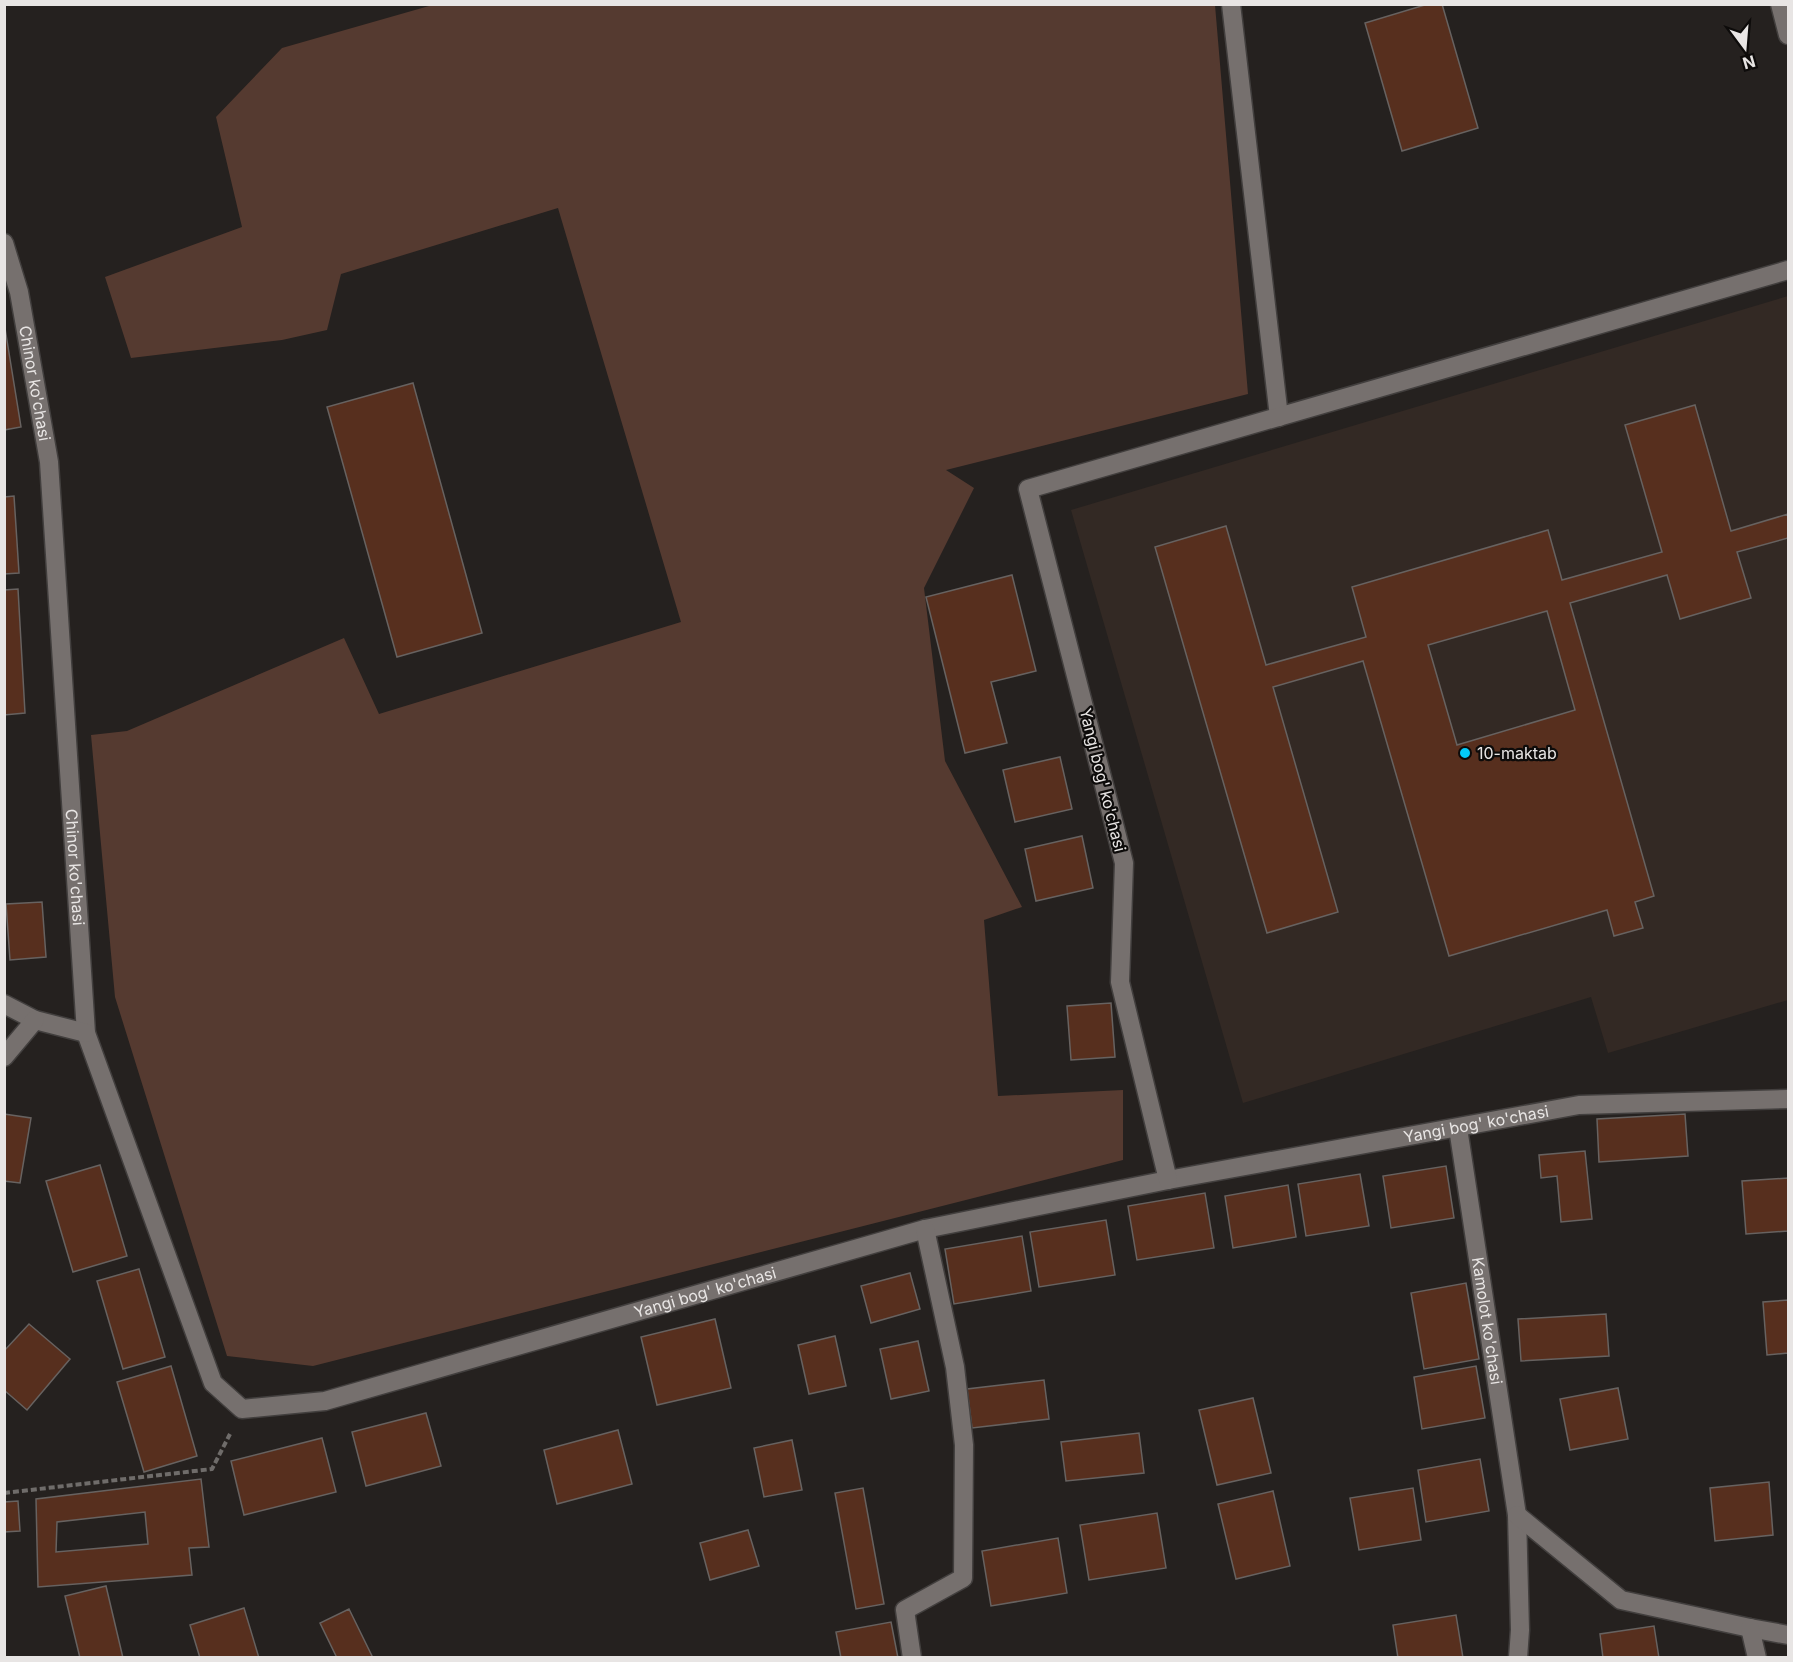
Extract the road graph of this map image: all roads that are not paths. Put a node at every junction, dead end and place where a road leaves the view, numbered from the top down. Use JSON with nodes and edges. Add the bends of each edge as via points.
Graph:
{"nodes":[{"id":1,"x":1231,"y":4,"type":"edge"},
{"id":2,"x":1780,"y":4,"type":"edge"},
{"id":3,"x":1788,"y":35,"type":"edge"},
{"id":4,"x":4,"y":243,"type":"edge"},
{"id":5,"x":1788,"y":270,"type":"edge"},
{"id":6,"x":12,"y":294,"type":"edge"},
{"id":7,"x":1278,"y":417,"type":"junction"},
{"id":8,"x":4,"y":1004,"type":"edge"},
{"id":9,"x":35,"y":1020,"type":"junction"},
{"id":10,"x":86,"y":1033,"type":"junction"},
{"id":11,"x":4,"y":1057,"type":"edge"},
{"id":12,"x":1788,"y":1099,"type":"edge"},
{"id":13,"x":1458,"y":1128,"type":"junction"},
{"id":14,"x":1168,"y":1180,"type":"junction"},
{"id":15,"x":925,"y":1229,"type":"junction"},
{"id":16,"x":242,"y":1409,"type":"joint"},
{"id":17,"x":1517,"y":1515,"type":"junction"},
{"id":18,"x":1750,"y":1628,"type":"junction"},
{"id":19,"x":1788,"y":1635,"type":"edge"},
{"id":20,"x":912,"y":1658,"type":"edge"},
{"id":21,"x":1518,"y":1658,"type":"edge"},
{"id":22,"x":1757,"y":1658,"type":"edge"}],
"edges":[{"from":1,"to":7,"type":"street"},
{"from":2,"to":3,"type":"street"},
{"from":4,"to":6,"type":"street","name":"Chinor ko'chasi"},
{"from":5,"to":7,"type":"street"},
{"from":6,"to":10,"type":"street","name":"Chinor ko'chasi","via":[[49,462]]},
{"from":7,"to":14,"type":"street","name":"Yangi bog' ko'chasi","via":[[1028,489],[1124,863],[1120,982]]},
{"from":8,"to":9,"type":"street"},
{"from":9,"to":10,"type":"street"},
{"from":9,"to":11,"type":"street"},
{"from":10,"to":16,"type":"street","name":"Chinor ko'chasi","via":[[213,1383]]},
{"from":12,"to":13,"type":"street","name":"Yangi bog' ko'chasi","via":[[1579,1106]]},
{"from":13,"to":14,"type":"street","name":"Yangi bog' ko'chasi"},
{"from":13,"to":17,"type":"street","name":"Kamolot ko'chasi"},
{"from":14,"to":15,"type":"street","name":"Yangi bog' ko'chasi"},
{"from":15,"to":16,"type":"street","name":"Yangi bog' ko'chasi","via":[[324,1401]]},
{"from":15,"to":20,"type":"street","via":[[955,1367],[961,1422],[963,1578],[906,1610]]},
{"from":17,"to":18,"type":"street","via":[[1621,1600]]},
{"from":17,"to":21,"type":"street","name":"Kamolot ko'chasi"},
{"from":18,"to":19,"type":"street"},
{"from":18,"to":22,"type":"street"}]}
